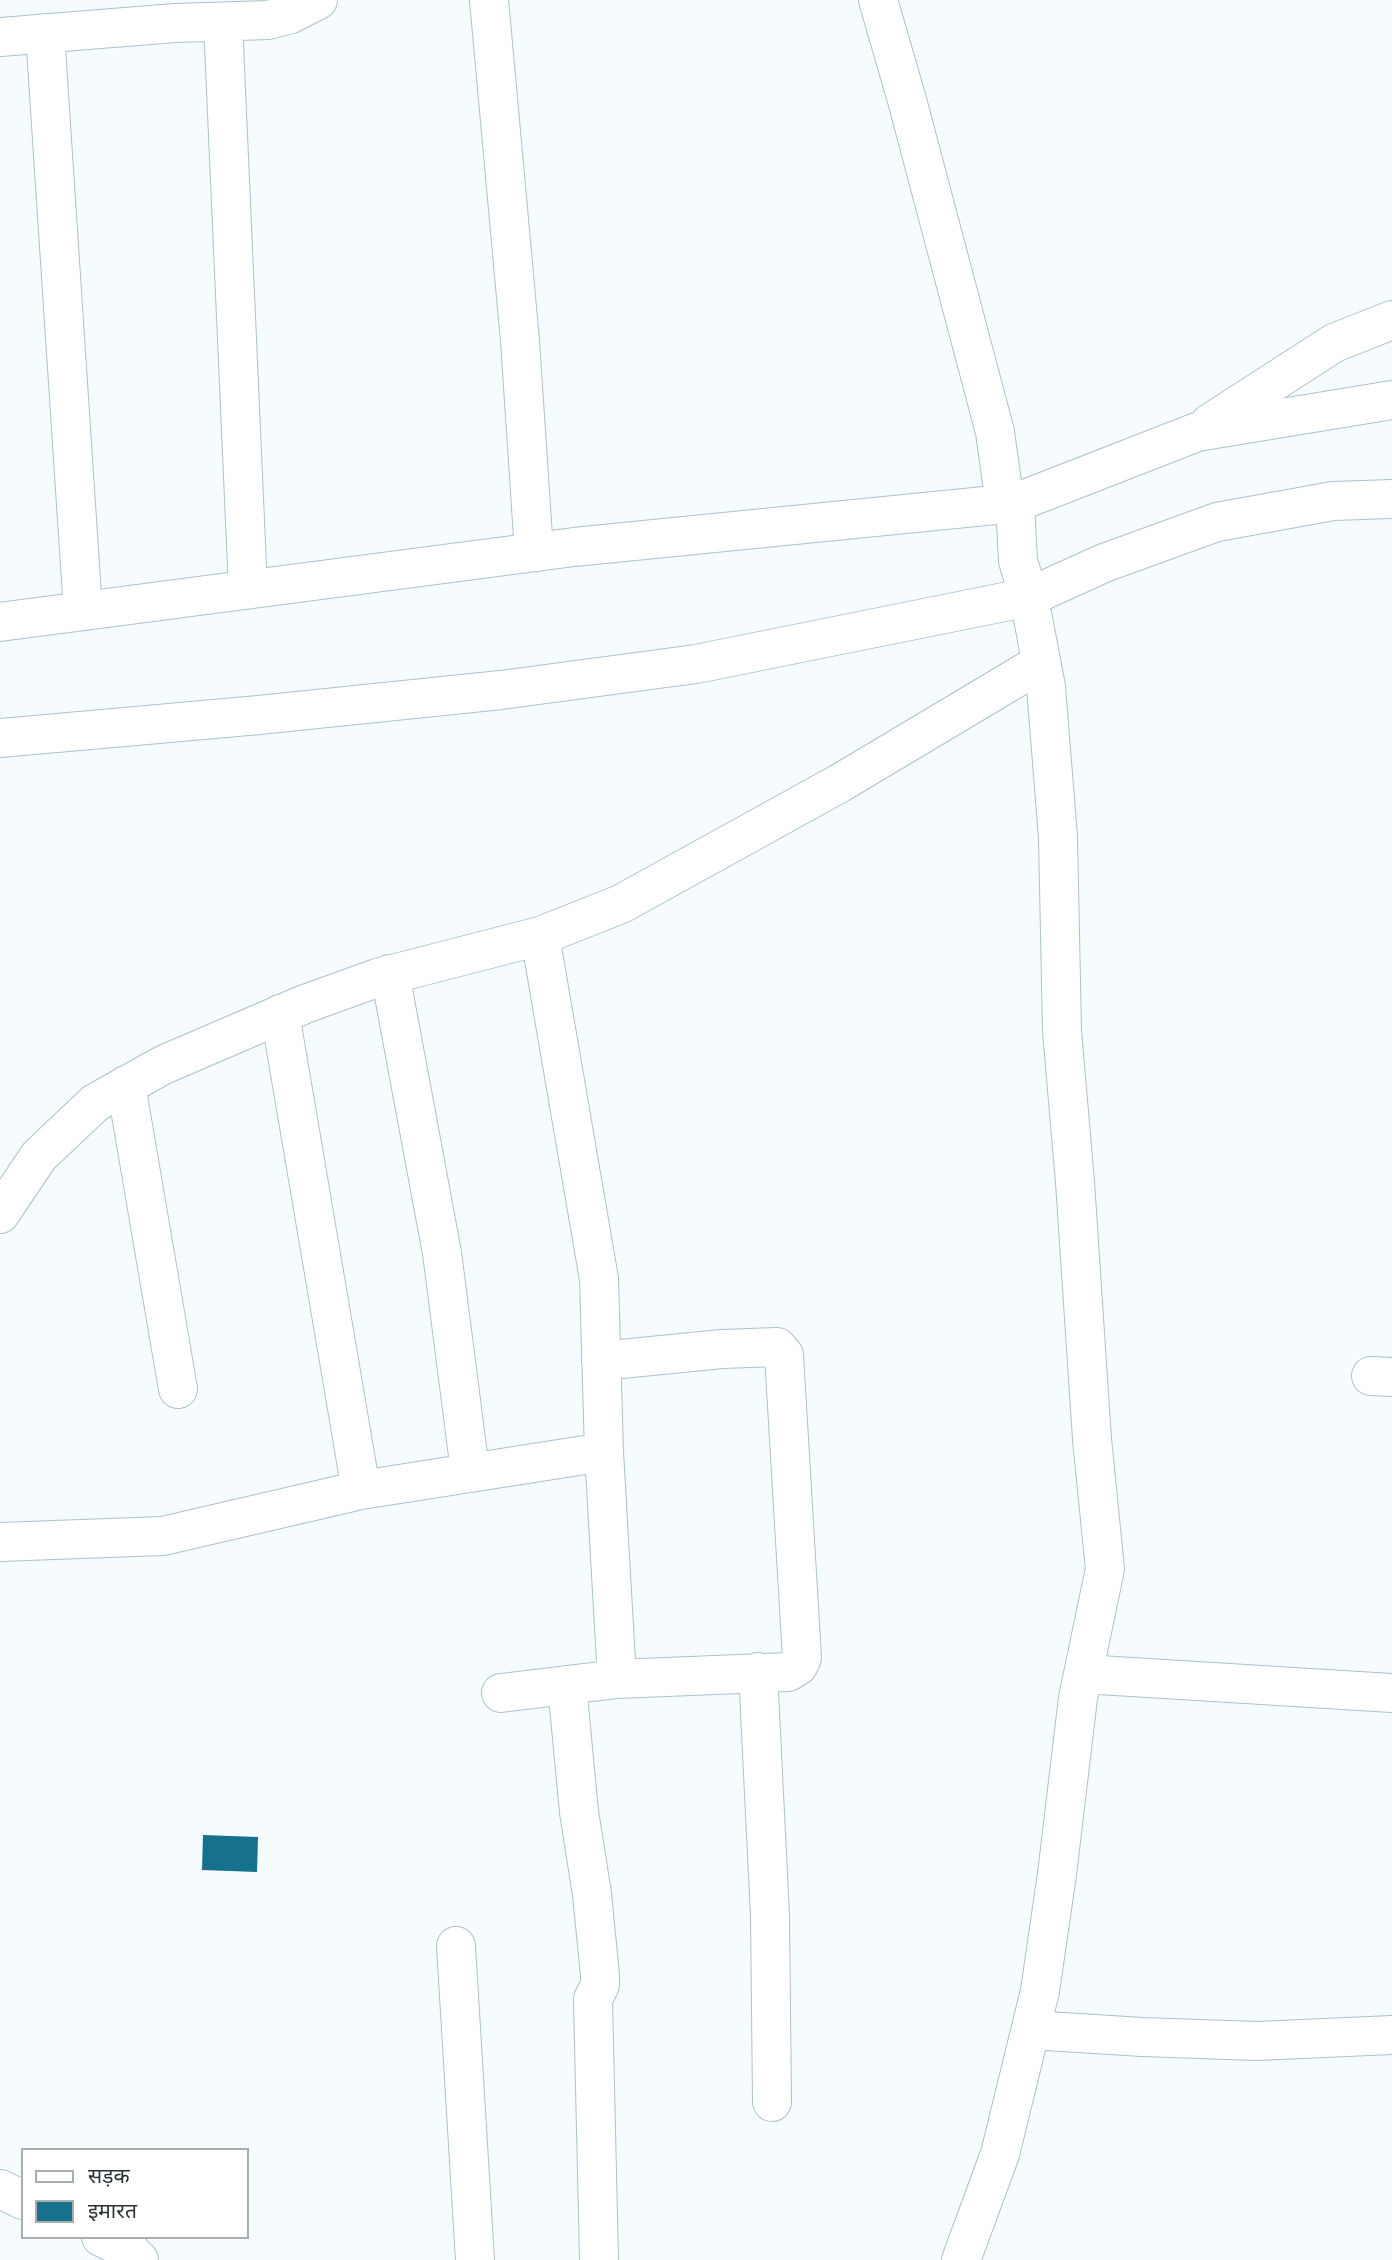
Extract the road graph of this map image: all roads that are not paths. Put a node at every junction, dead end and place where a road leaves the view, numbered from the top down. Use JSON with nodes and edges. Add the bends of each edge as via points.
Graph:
{"nodes":[{"id":1,"x":318,"y":0,"type":"edge"},
{"id":2,"x":489,"y":0,"type":"edge"},
{"id":3,"x":878,"y":0,"type":"edge"},
{"id":4,"x":223,"y":22,"type":"junction"},
{"id":5,"x":45,"y":33,"type":"junction"},
{"id":6,"x":0,"y":37,"type":"edge"},
{"id":7,"x":1392,"y":320,"type":"edge"},
{"id":8,"x":1392,"y":400,"type":"edge"},
{"id":9,"x":1197,"y":432,"type":"junction"},
{"id":10,"x":1392,"y":499,"type":"edge"},
{"id":11,"x":1010,"y":504,"type":"junction"},
{"id":12,"x":534,"y":552,"type":"junction"},
{"id":13,"x":247,"y":589,"type":"junction"},
{"id":14,"x":1029,"y":597,"type":"junction"},
{"id":15,"x":83,"y":611,"type":"junction"},
{"id":16,"x":0,"y":622,"type":"edge"},
{"id":17,"x":1041,"y":663,"type":"junction"},
{"id":18,"x":0,"y":738,"type":"edge"},
{"id":19,"x":540,"y":936,"type":"junction"},
{"id":20,"x":390,"y":974,"type":"junction"},
{"id":21,"x":280,"y":1014,"type":"junction"},
{"id":22,"x":126,"y":1085,"type":"junction"},
{"id":23,"x":0,"y":1214,"type":"edge"},
{"id":24,"x":601,"y":1361,"type":"junction"},
{"id":25,"x":178,"y":1390,"type":"dead end"},
{"id":26,"x":604,"y":1452,"type":"junction"},
{"id":27,"x":470,"y":1471,"type":"junction"},
{"id":28,"x":361,"y":1490,"type":"junction"},
{"id":29,"x":0,"y":1542,"type":"edge"},
{"id":30,"x":758,"y":1672,"type":"junction"},
{"id":31,"x":1083,"y":1674,"type":"junction"},
{"id":32,"x":617,"y":1679,"type":"junction"},
{"id":33,"x":566,"y":1685,"type":"junction"},
{"id":34,"x":501,"y":1693,"type":"dead end"},
{"id":35,"x":1392,"y":1693,"type":"edge"},
{"id":36,"x":456,"y":1946,"type":"dead end"},
{"id":37,"x":1031,"y":2030,"type":"junction"},
{"id":38,"x":1392,"y":2035,"type":"edge"},
{"id":39,"x":772,"y":2102,"type":"dead end"},
{"id":40,"x":0,"y":2189,"type":"edge"},
{"id":41,"x":21,"y":2199,"type":"edge"},
{"id":42,"x":105,"y":2239,"type":"edge"},
{"id":43,"x":139,"y":2260,"type":"edge"},
{"id":44,"x":475,"y":2260,"type":"edge"},
{"id":45,"x":599,"y":2260,"type":"edge"},
{"id":46,"x":961,"y":2260,"type":"edge"}],
"edges":[{"from":1,"to":4,"type":"street","via":[[268,20]]},
{"from":2,"to":12,"type":"street"},
{"from":3,"to":11,"type":"street","via":[[995,432]]},
{"from":4,"to":5,"type":"street"},
{"from":4,"to":13,"type":"street"},
{"from":5,"to":6,"type":"street"},
{"from":5,"to":15,"type":"street"},
{"from":7,"to":9,"type":"street","via":[[1334,343]]},
{"from":8,"to":9,"type":"street"},
{"from":9,"to":11,"type":"street"},
{"from":10,"to":14,"type":"street","via":[[1333,501],[1217,522],[1104,563]]},
{"from":11,"to":12,"type":"street"},
{"from":11,"to":14,"type":"street","via":[[1018,561]]},
{"from":12,"to":13,"type":"street"},
{"from":13,"to":15,"type":"street"},
{"from":14,"to":17,"type":"street"},
{"from":14,"to":18,"type":"street","via":[[696,664],[501,690]]},
{"from":15,"to":16,"type":"street"},
{"from":17,"to":19,"type":"street","via":[[839,783],[621,904]]},
{"from":17,"to":31,"type":"street","via":[[1058,837],[1062,1031],[1105,1569]]},
{"from":19,"to":20,"type":"street"},
{"from":19,"to":24,"type":"street","via":[[599,1279]]},
{"from":20,"to":21,"type":"street"},
{"from":20,"to":27,"type":"street","via":[[442,1253]]},
{"from":21,"to":22,"type":"street"},
{"from":21,"to":28,"type":"street"},
{"from":22,"to":23,"type":"street","via":[[95,1103],[39,1156]]},
{"from":22,"to":25,"type":"street"},
{"from":24,"to":26,"type":"street"},
{"from":24,"to":30,"type":"street","via":[[722,1349],[777,1347],[784,1354],[802,1658],[788,1672]]},
{"from":26,"to":27,"type":"street"},
{"from":26,"to":32,"type":"street"},
{"from":27,"to":28,"type":"street"},
{"from":28,"to":29,"type":"street","via":[[163,1536]]},
{"from":30,"to":32,"type":"street"},
{"from":30,"to":39,"type":"street","via":[[770,1916]]},
{"from":31,"to":35,"type":"street"},
{"from":31,"to":37,"type":"street"},
{"from":32,"to":33,"type":"street"},
{"from":33,"to":34,"type":"street"},
{"from":33,"to":45,"type":"street","via":[[600,1975],[593,1999]]},
{"from":36,"to":44,"type":"street"},
{"from":37,"to":38,"type":"street","via":[[1257,2040]]},
{"from":37,"to":46,"type":"street","via":[[1000,2154]]},
{"from":40,"to":41,"type":"street"},
{"from":42,"to":43,"type":"street"}]}
